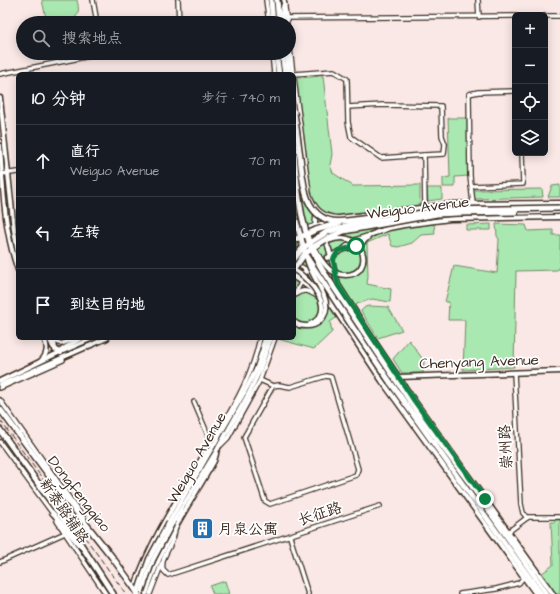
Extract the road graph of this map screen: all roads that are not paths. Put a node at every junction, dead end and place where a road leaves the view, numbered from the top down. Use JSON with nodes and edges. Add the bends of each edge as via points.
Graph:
{"nodes":[{"id":1,"x":93,"y":0,"type":"edge"},
{"id":2,"x":178,"y":0,"type":"edge"},
{"id":3,"x":266,"y":0,"type":"edge"},
{"id":4,"x":271,"y":0,"type":"edge"},
{"id":5,"x":277,"y":0,"type":"edge"},
{"id":6,"x":479,"y":0,"type":"edge"},
{"id":7,"x":284,"y":3,"type":"edge"},
{"id":8,"x":96,"y":16,"type":"edge"},
{"id":9,"x":179,"y":16,"type":"edge"},
{"id":10,"x":269,"y":16,"type":"edge"},
{"id":11,"x":271,"y":16,"type":"edge"},
{"id":12,"x":281,"y":16,"type":"edge"},
{"id":13,"x":282,"y":16,"type":"edge"},
{"id":14,"x":512,"y":16,"type":"edge"},
{"id":15,"x":548,"y":16,"type":"edge"},
{"id":16,"x":560,"y":16,"type":"edge"},
{"id":17,"x":479,"y":17,"type":"junction"},
{"id":18,"x":296,"y":20,"type":"edge"},
{"id":19,"x":63,"y":60,"type":"edge"},
{"id":20,"x":68,"y":60,"type":"edge"},
{"id":21,"x":273,"y":60,"type":"edge"},
{"id":22,"x":277,"y":60,"type":"edge"},
{"id":23,"x":283,"y":60,"type":"edge"},
{"id":24,"x":288,"y":60,"type":"edge"},
{"id":25,"x":292,"y":60,"type":"edge"},
{"id":26,"x":274,"y":72,"type":"edge"},
{"id":27,"x":279,"y":72,"type":"edge"},
{"id":28,"x":284,"y":72,"type":"edge"},
{"id":29,"x":289,"y":72,"type":"edge"},
{"id":30,"x":294,"y":72,"type":"edge"},
{"id":31,"x":0,"y":73,"type":"edge"},
{"id":32,"x":296,"y":74,"type":"edge"},
{"id":33,"x":512,"y":91,"type":"edge"},
{"id":34,"x":296,"y":95,"type":"edge"},
{"id":35,"x":0,"y":98,"type":"edge"},
{"id":36,"x":348,"y":107,"type":"junction"},
{"id":37,"x":296,"y":128,"type":"edge"},
{"id":38,"x":0,"y":146,"type":"edge"},
{"id":39,"x":424,"y":155,"type":"junction"},
{"id":40,"x":522,"y":156,"type":"edge"},
{"id":41,"x":16,"y":172,"type":"edge"},
{"id":42,"x":296,"y":172,"type":"edge"},
{"id":43,"x":2,"y":174,"type":"junction"},
{"id":44,"x":8,"y":174,"type":"junction"},
{"id":45,"x":472,"y":186,"type":"junction"},
{"id":46,"x":310,"y":196,"type":"junction"},
{"id":47,"x":296,"y":199,"type":"edge"},
{"id":48,"x":500,"y":203,"type":"junction"},
{"id":49,"x":560,"y":203,"type":"edge"},
{"id":50,"x":473,"y":204,"type":"junction"},
{"id":51,"x":438,"y":206,"type":"junction"},
{"id":52,"x":425,"y":207,"type":"junction"},
{"id":53,"x":560,"y":208,"type":"edge"},
{"id":54,"x":317,"y":209,"type":"junction"},
{"id":55,"x":321,"y":212,"type":"junction"},
{"id":56,"x":560,"y":212,"type":"edge"},
{"id":57,"x":375,"y":213,"type":"junction"},
{"id":58,"x":400,"y":216,"type":"junction"},
{"id":59,"x":560,"y":217,"type":"edge"},
{"id":60,"x":339,"y":218,"type":"junction"},
{"id":61,"x":500,"y":218,"type":"junction"},
{"id":62,"x":349,"y":220,"type":"junction"},
{"id":63,"x":439,"y":220,"type":"junction"},
{"id":64,"x":296,"y":221,"type":"edge"},
{"id":65,"x":318,"y":226,"type":"junction"},
{"id":66,"x":381,"y":230,"type":"junction"},
{"id":67,"x":296,"y":232,"type":"edge"},
{"id":68,"x":16,"y":234,"type":"edge"},
{"id":69,"x":296,"y":239,"type":"edge"},
{"id":70,"x":308,"y":241,"type":"junction"},
{"id":71,"x":16,"y":242,"type":"edge"},
{"id":72,"x":11,"y":246,"type":"junction"},
{"id":73,"x":315,"y":246,"type":"junction"},
{"id":74,"x":329,"y":250,"type":"junction"},
{"id":75,"x":338,"y":251,"type":"junction"},
{"id":76,"x":296,"y":253,"type":"edge"},
{"id":77,"x":296,"y":256,"type":"edge"},
{"id":78,"x":306,"y":256,"type":"junction"},
{"id":79,"x":329,"y":257,"type":"junction"},
{"id":80,"x":16,"y":263,"type":"edge"},
{"id":81,"x":333,"y":266,"type":"junction"},
{"id":82,"x":296,"y":267,"type":"edge"},
{"id":83,"x":308,"y":270,"type":"junction"},
{"id":84,"x":296,"y":271,"type":"edge"},
{"id":85,"x":296,"y":276,"type":"edge"},
{"id":86,"x":296,"y":278,"type":"edge"},
{"id":87,"x":301,"y":282,"type":"junction"},
{"id":88,"x":310,"y":290,"type":"junction"},
{"id":89,"x":296,"y":292,"type":"edge"},
{"id":90,"x":296,"y":295,"type":"edge"},
{"id":91,"x":322,"y":295,"type":"junction"},
{"id":92,"x":336,"y":311,"type":"junction"},
{"id":93,"x":355,"y":312,"type":"junction"},
{"id":94,"x":342,"y":320,"type":"junction"},
{"id":95,"x":296,"y":323,"type":"edge"},
{"id":96,"x":299,"y":325,"type":"junction"},
{"id":97,"x":46,"y":340,"type":"edge"},
{"id":98,"x":47,"y":340,"type":"edge"},
{"id":99,"x":48,"y":340,"type":"edge"},
{"id":100,"x":53,"y":340,"type":"edge"},
{"id":101,"x":55,"y":340,"type":"edge"},
{"id":102,"x":72,"y":340,"type":"edge"},
{"id":103,"x":78,"y":340,"type":"edge"},
{"id":104,"x":87,"y":340,"type":"edge"},
{"id":105,"x":260,"y":340,"type":"edge"},
{"id":106,"x":265,"y":340,"type":"edge"},
{"id":107,"x":269,"y":340,"type":"edge"},
{"id":108,"x":274,"y":340,"type":"edge"},
{"id":109,"x":100,"y":341,"type":"joint"},
{"id":110,"x":265,"y":347,"type":"junction"},
{"id":111,"x":57,"y":351,"type":"junction"},
{"id":112,"x":69,"y":354,"type":"junction"},
{"id":113,"x":55,"y":358,"type":"junction"},
{"id":114,"x":62,"y":358,"type":"junction"},
{"id":115,"x":39,"y":362,"type":"junction"},
{"id":116,"x":560,"y":372,"type":"edge"},
{"id":117,"x":514,"y":374,"type":"junction"},
{"id":118,"x":396,"y":377,"type":"junction"},
{"id":119,"x":260,"y":380,"type":"junction"},
{"id":120,"x":0,"y":381,"type":"edge"},
{"id":121,"x":403,"y":384,"type":"junction"},
{"id":122,"x":0,"y":386,"type":"edge"},
{"id":123,"x":273,"y":386,"type":"junction"},
{"id":124,"x":403,"y":390,"type":"junction"},
{"id":125,"x":393,"y":391,"type":"junction"},
{"id":126,"x":0,"y":400,"type":"edge"},
{"id":127,"x":194,"y":402,"type":"dead end"},
{"id":128,"x":0,"y":409,"type":"edge"},
{"id":129,"x":0,"y":430,"type":"edge"},
{"id":130,"x":223,"y":435,"type":"junction"},
{"id":131,"x":216,"y":441,"type":"junction"},
{"id":132,"x":0,"y":442,"type":"edge"},
{"id":133,"x":220,"y":445,"type":"junction"},
{"id":134,"x":212,"y":448,"type":"junction"},
{"id":135,"x":217,"y":450,"type":"junction"},
{"id":136,"x":210,"y":456,"type":"junction"},
{"id":137,"x":380,"y":506,"type":"dead end"},
{"id":138,"x":52,"y":512,"type":"junction"},
{"id":139,"x":560,"y":517,"type":"edge"},
{"id":140,"x":527,"y":518,"type":"junction"},
{"id":141,"x":168,"y":523,"type":"junction"},
{"id":142,"x":175,"y":528,"type":"junction"},
{"id":143,"x":508,"y":532,"type":"junction"},
{"id":144,"x":65,"y":533,"type":"junction"},
{"id":145,"x":93,"y":533,"type":"junction"},
{"id":146,"x":290,"y":537,"type":"junction"},
{"id":147,"x":86,"y":553,"type":"junction"},
{"id":148,"x":163,"y":560,"type":"junction"},
{"id":149,"x":0,"y":562,"type":"edge"},
{"id":150,"x":524,"y":578,"type":"junction"},
{"id":151,"x":134,"y":585,"type":"junction"},
{"id":152,"x":141,"y":593,"type":"edge"},
{"id":153,"x":106,"y":594,"type":"edge"},
{"id":154,"x":113,"y":594,"type":"edge"},
{"id":155,"x":150,"y":594,"type":"edge"},
{"id":156,"x":308,"y":594,"type":"edge"},
{"id":157,"x":460,"y":594,"type":"edge"},
{"id":158,"x":536,"y":594,"type":"edge"},
{"id":159,"x":541,"y":594,"type":"edge"},
{"id":160,"x":548,"y":594,"type":"edge"},
{"id":161,"x":553,"y":594,"type":"edge"}],
"edges":[{"from":1,"to":8,"type":"street"},
{"from":2,"to":9,"type":"street"},
{"from":3,"to":10,"type":"street"},
{"from":4,"to":11,"type":"highway"},
{"from":5,"to":12,"type":"highway"},
{"from":6,"to":17,"type":"street"},
{"from":7,"to":13,"type":"highway"},
{"from":14,"to":17,"type":"street"},
{"from":15,"to":16,"type":"street"},
{"from":17,"to":18,"type":"street"},
{"from":19,"to":31,"type":"street"},
{"from":20,"to":31,"type":"street"},
{"from":21,"to":26,"type":"street"},
{"from":22,"to":27,"type":"highway"},
{"from":23,"to":28,"type":"highway"},
{"from":24,"to":29,"type":"highway"},
{"from":25,"to":30,"type":"street"},
{"from":32,"to":36,"type":"street","via":[[334,71],[347,79]]},
{"from":33,"to":45,"type":"street","via":[[469,94]]},
{"from":34,"to":46,"type":"street"},
{"from":35,"to":44,"type":"main road"},
{"from":36,"to":39,"type":"street","via":[[351,138],[381,158]]},
{"from":36,"to":39,"type":"street","via":[[441,106],[444,154]]},
{"from":37,"to":62,"type":"highway","bridge":true,"via":[[303,185],[309,202],[316,212],[327,220]]},
{"from":38,"to":43,"type":"main road"},
{"from":39,"to":52,"type":"street"},
{"from":40,"to":45,"type":"street","via":[[523,184]]},
{"from":41,"to":44,"type":"street"},
{"from":42,"to":70,"type":"highway","bridge":true,"via":[[301,213]]},
{"from":43,"to":44,"type":"street"},
{"from":43,"to":72,"type":"main road"},
{"from":44,"to":68,"type":"main road"},
{"from":45,"to":50,"type":"street"},
{"from":46,"to":47,"type":"street"},
{"from":46,"to":54,"type":"street"},
{"from":48,"to":49,"type":"main road"},
{"from":48,"to":50,"type":"main road"},
{"from":48,"to":61,"type":"main road"},
{"from":50,"to":51,"type":"main road"},
{"from":51,"to":52,"type":"main road"},
{"from":51,"to":63,"type":"main road"},
{"from":52,"to":57,"type":"main road"},
{"from":53,"to":58,"type":"highway","name":"Weiguo Avenue","bridge":true,"via":[[454,209]]},
{"from":54,"to":55,"type":"street"},
{"from":54,"to":65,"type":"street"},
{"from":55,"to":60,"type":"street","via":[[329,217]]},
{"from":55,"to":65,"type":"street"},
{"from":56,"to":73,"type":"highway","name":"Weiguo Avenue","bridge":true,"via":[[459,213],[427,216],[344,231]]},
{"from":57,"to":60,"type":"main road"},
{"from":57,"to":66,"type":"main road"},
{"from":58,"to":62,"type":"highway","name":"Weiguo Avenue","bridge":true},
{"from":58,"to":77,"type":"highway","name":"Weiguo Avenue","bridge":true,"via":[[332,230],[314,240]]},
{"from":59,"to":61,"type":"main road","name":"Weiguo Avenue"},
{"from":60,"to":65,"type":"street"},
{"from":61,"to":63,"type":"main road","name":"Weiguo Avenue"},
{"from":62,"to":69,"type":"highway","bridge":true},
{"from":63,"to":66,"type":"main road","name":"Weiguo Avenue"},
{"from":64,"to":78,"type":"highway","bridge":true},
{"from":65,"to":67,"type":"street"},
{"from":65,"to":74,"type":"street"},
{"from":66,"to":75,"type":"main road","name":"Weiguo Avenue","via":[[356,246]]},
{"from":70,"to":73,"type":"main road","bridge":true,"via":[[326,266],[337,274],[351,274],[362,264],[361,247],[349,238],[336,238]]},
{"from":70,"to":118,"type":"highway","bridge":true,"via":[[323,271]]},
{"from":71,"to":72,"type":"street"},
{"from":72,"to":80,"type":"main road"},
{"from":73,"to":82,"type":"highway","name":"Weiguo Avenue","bridge":true,"via":[[304,255]]},
{"from":74,"to":75,"type":"main road"},
{"from":74,"to":79,"type":"main road"},
{"from":75,"to":79,"type":"main road","name":"Weiguo Avenue"},
{"from":75,"to":81,"type":"main road"},
{"from":76,"to":83,"type":"street","via":[[297,263]]},
{"from":78,"to":96,"type":"main road","bridge":true,"via":[[324,297],[326,311],[317,324],[309,327]]},
{"from":78,"to":125,"type":"highway","bridge":true,"via":[[390,382]]},
{"from":79,"to":81,"type":"main road"},
{"from":79,"to":83,"type":"street"},
{"from":81,"to":93,"type":"main road","via":[[338,285]]},
{"from":83,"to":85,"type":"main road"},
{"from":83,"to":87,"type":"street"},
{"from":83,"to":91,"type":"street"},
{"from":84,"to":96,"type":"main road","bridge":true,"via":[[312,285],[321,304],[321,314],[317,320],[309,325]]},
{"from":86,"to":87,"type":"main road"},
{"from":87,"to":88,"type":"main road"},
{"from":87,"to":89,"type":"street"},
{"from":88,"to":90,"type":"street"},
{"from":88,"to":91,"type":"main road"},
{"from":88,"to":92,"type":"street"},
{"from":91,"to":92,"type":"main road"},
{"from":92,"to":94,"type":"main road"},
{"from":93,"to":94,"type":"street"},
{"from":93,"to":118,"type":"main road"},
{"from":94,"to":125,"type":"main road","via":[[385,385]]},
{"from":95,"to":96,"type":"main road","bridge":true},
{"from":97,"to":115,"type":"main road","via":[[47,352]]},
{"from":98,"to":113,"type":"main road"},
{"from":99,"to":111,"type":"main road"},
{"from":100,"to":111,"type":"main road"},
{"from":101,"to":102,"type":"street","via":[[61,344]]},
{"from":103,"to":111,"type":"street"},
{"from":104,"to":111,"type":"main road"},
{"from":105,"to":131,"type":"street","via":[[252,370]]},
{"from":106,"to":110,"type":"highway","name":"Weiguo Avenue"},
{"from":107,"to":110,"type":"highway","name":"Weiguo Avenue"},
{"from":108,"to":119,"type":"street"},
{"from":109,"to":112,"type":"main road"},
{"from":109,"to":114,"type":"street"},
{"from":110,"to":130,"type":"main road","name":"Weiguo Avenue"},
{"from":111,"to":112,"type":"main road"},
{"from":111,"to":113,"type":"main road"},
{"from":111,"to":114,"type":"main road"},
{"from":112,"to":114,"type":"main road"},
{"from":113,"to":114,"type":"main road"},
{"from":113,"to":115,"type":"main road"},
{"from":113,"to":122,"type":"street"},
{"from":113,"to":122,"type":"main road"},
{"from":115,"to":120,"type":"main road"},
{"from":116,"to":117,"type":"main road","name":"Chenyang Avenue"},
{"from":117,"to":118,"type":"main road","name":"Chenyang Avenue"},
{"from":117,"to":121,"type":"main road","name":"Chenyang Avenue","via":[[408,379]]},
{"from":117,"to":140,"type":"street","name":"崇州路","via":[[521,504]]},
{"from":118,"to":121,"type":"main road"},
{"from":118,"to":124,"type":"highway"},
{"from":119,"to":123,"type":"street"},
{"from":119,"to":133,"type":"street","via":[[228,438]]},
{"from":121,"to":124,"type":"highway"},
{"from":121,"to":143,"type":"main road"},
{"from":123,"to":123,"type":"street","via":[[290,387],[326,376],[331,377],[358,469],[356,475],[270,504],[265,501],[244,437]]},
{"from":124,"to":160,"type":"highway"},
{"from":125,"to":150,"type":"main road"},
{"from":125,"to":159,"type":"highway","via":[[400,396]]},
{"from":126,"to":145,"type":"street"},
{"from":127,"to":134,"type":"street"},
{"from":128,"to":145,"type":"highway","name":"Dongfengqiao"},
{"from":129,"to":147,"type":"highway","name":"Dongfengqiao"},
{"from":130,"to":131,"type":"main road","name":"Weiguo Avenue"},
{"from":130,"to":133,"type":"main road","name":"Weiguo Avenue"},
{"from":131,"to":134,"type":"main road","name":"Weiguo Avenue"},
{"from":132,"to":138,"type":"street","name":"新泰路辅路"},
{"from":133,"to":135,"type":"main road","name":"Weiguo Avenue"},
{"from":134,"to":136,"type":"main road","name":"Weiguo Avenue"},
{"from":134,"to":141,"type":"main road","via":[[205,453]]},
{"from":135,"to":136,"type":"main road","name":"Weiguo Avenue"},
{"from":135,"to":142,"type":"main road","via":[[214,461]]},
{"from":136,"to":141,"type":"main road","name":"Weiguo Avenue"},
{"from":137,"to":146,"type":"street","name":"长征路"},
{"from":138,"to":144,"type":"street","name":"新泰路辅路"},
{"from":138,"to":147,"type":"main road"},
{"from":139,"to":140,"type":"street"},
{"from":140,"to":143,"type":"street"},
{"from":141,"to":142,"type":"street"},
{"from":141,"to":151,"type":"main road","via":[[149,550]]},
{"from":141,"to":152,"type":"main road","bridge":true,"via":[[149,559]]},
{"from":142,"to":148,"type":"street","via":[[175,537]]},
{"from":142,"to":152,"type":"main road"},
{"from":143,"to":161,"type":"main road"},
{"from":144,"to":149,"type":"street"},
{"from":144,"to":153,"type":"street","name":"新泰路辅路"},
{"from":145,"to":151,"type":"highway","name":"Dongfengqiao"},
{"from":146,"to":148,"type":"street","name":"长征路","via":[[171,575],[164,572]]},
{"from":146,"to":156,"type":"street"},
{"from":147,"to":154,"type":"highway","name":"Dongfengqiao"},
{"from":148,"to":155,"type":"street"},
{"from":150,"to":157,"type":"street","via":[[519,583],[501,588]]},
{"from":150,"to":158,"type":"main road"},
{"from":151,"to":152,"type":"highway","name":"Dongfengqiao","bridge":true}]}
